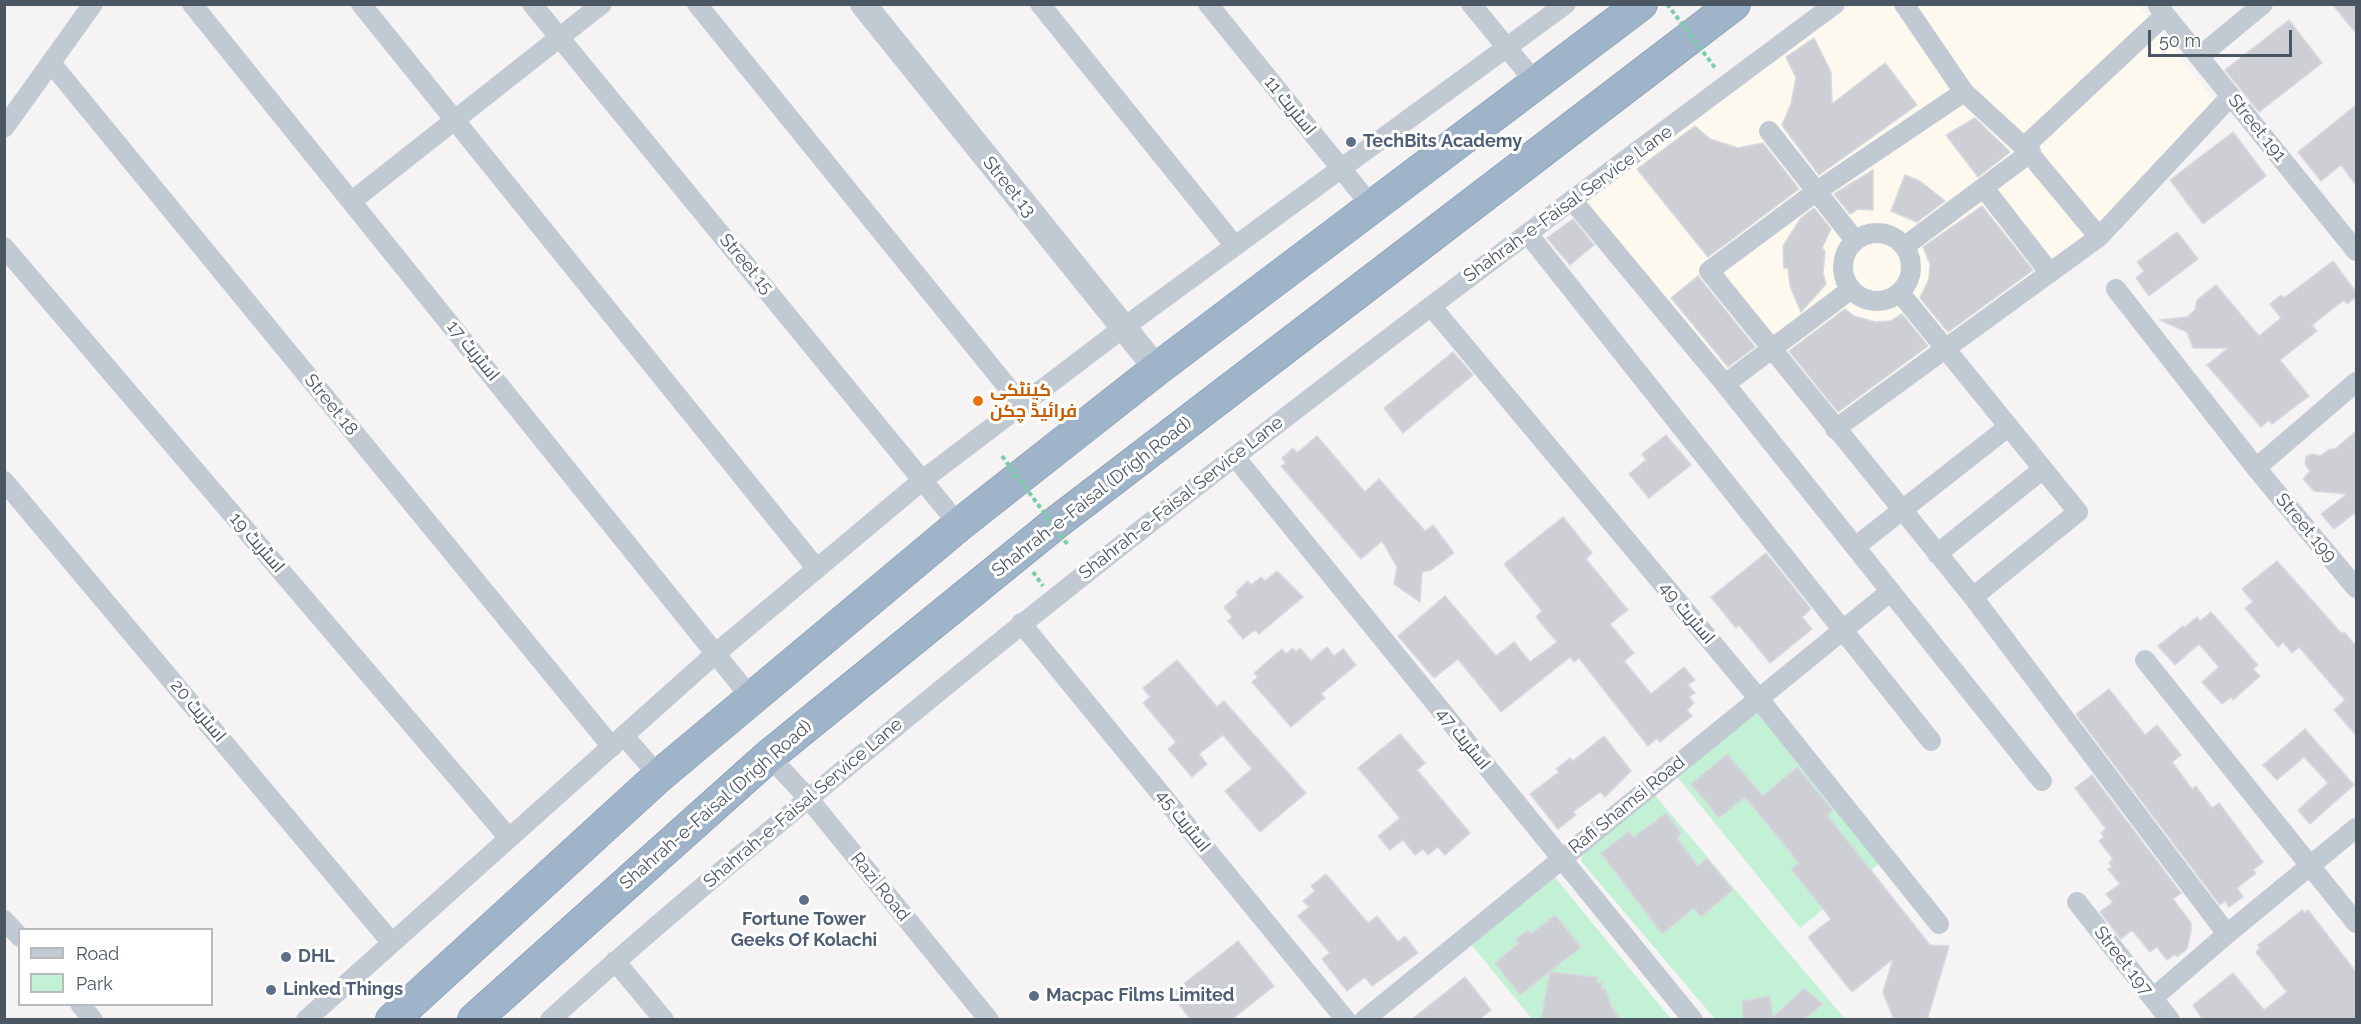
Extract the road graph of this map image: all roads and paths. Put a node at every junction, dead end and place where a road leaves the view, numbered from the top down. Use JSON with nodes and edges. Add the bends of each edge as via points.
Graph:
{"nodes":[{"id":1,"x":93,"y":4,"type":"edge"},
{"id":2,"x":192,"y":4,"type":"edge"},
{"id":3,"x":362,"y":4,"type":"edge"},
{"id":4,"x":532,"y":4,"type":"edge"},
{"id":5,"x":602,"y":4,"type":"edge"},
{"id":6,"x":697,"y":4,"type":"edge"},
{"id":7,"x":862,"y":4,"type":"edge"},
{"id":8,"x":1040,"y":4,"type":"edge"},
{"id":9,"x":1208,"y":4,"type":"edge"},
{"id":10,"x":1471,"y":4,"type":"edge"},
{"id":11,"x":1566,"y":4,"type":"edge"},
{"id":12,"x":1641,"y":4,"type":"edge"},
{"id":13,"x":1667,"y":4,"type":"edge"},
{"id":14,"x":1734,"y":4,"type":"edge"},
{"id":15,"x":1834,"y":4,"type":"edge"},
{"id":16,"x":1904,"y":4,"type":"edge"},
{"id":17,"x":2263,"y":4,"type":"edge"},
{"id":18,"x":2161,"y":10,"type":"edge"},
{"id":19,"x":559,"y":39,"type":"junction"},
{"id":20,"x":1507,"y":49,"type":"junction"},
{"id":21,"x":2199,"y":57,"type":"junction"},
{"id":22,"x":51,"y":63,"type":"junction"},
{"id":23,"x":1716,"y":69,"type":"dead end"},
{"id":24,"x":1536,"y":83,"type":"junction"},
{"id":25,"x":1964,"y":92,"type":"junction"},
{"id":26,"x":2231,"y":96,"type":"junction"},
{"id":27,"x":453,"y":121,"type":"junction"},
{"id":28,"x":4,"y":128,"type":"edge"},
{"id":29,"x":1769,"y":131,"type":"dead end"},
{"id":30,"x":2028,"y":149,"type":"junction"},
{"id":31,"x":1342,"y":169,"type":"junction"},
{"id":32,"x":1984,"y":188,"type":"junction"},
{"id":33,"x":1817,"y":191,"type":"junction"},
{"id":34,"x":352,"y":201,"type":"junction"},
{"id":35,"x":1573,"y":201,"type":"junction"},
{"id":36,"x":1373,"y":208,"type":"junction"},
{"id":37,"x":1528,"y":234,"type":"junction"},
{"id":38,"x":2099,"y":237,"type":"junction"},
{"id":39,"x":1854,"y":238,"type":"junction"},
{"id":40,"x":1235,"y":246,"type":"junction"},
{"id":41,"x":1905,"y":246,"type":"junction"},
{"id":42,"x":4,"y":248,"type":"edge"},
{"id":43,"x":2356,"y":251,"type":"edge"},
{"id":44,"x":2050,"y":273,"type":"junction"},
{"id":45,"x":2116,"y":289,"type":"dead end"},
{"id":46,"x":1850,"y":290,"type":"junction"},
{"id":47,"x":1901,"y":294,"type":"junction"},
{"id":48,"x":1431,"y":306,"type":"junction"},
{"id":49,"x":1123,"y":328,"type":"junction"},
{"id":50,"x":1943,"y":349,"type":"junction"},
{"id":51,"x":1772,"y":351,"type":"junction"},
{"id":52,"x":1157,"y":369,"type":"junction"},
{"id":53,"x":2356,"y":382,"type":"edge"},
{"id":54,"x":1725,"y":384,"type":"junction"},
{"id":55,"x":1022,"y":405,"type":"junction"},
{"id":56,"x":2008,"y":427,"type":"junction"},
{"id":57,"x":1835,"y":429,"type":"junction"},
{"id":58,"x":1002,"y":456,"type":"dead end"},
{"id":59,"x":1235,"y":457,"type":"junction"},
{"id":60,"x":2256,"y":468,"type":"junction"},
{"id":61,"x":2043,"y":469,"type":"junction"},
{"id":62,"x":924,"y":479,"type":"junction"},
{"id":63,"x":4,"y":481,"type":"edge"},
{"id":64,"x":1902,"y":510,"type":"junction"},
{"id":65,"x":959,"y":525,"type":"junction"},
{"id":66,"x":1068,"y":545,"type":"dead end"},
{"id":67,"x":1855,"y":547,"type":"junction"},
{"id":68,"x":1937,"y":554,"type":"junction"},
{"id":69,"x":817,"y":569,"type":"junction"},
{"id":70,"x":2356,"y":588,"type":"edge"},
{"id":71,"x":1891,"y":591,"type":"junction"},
{"id":72,"x":1973,"y":597,"type":"junction"},
{"id":73,"x":1021,"y":623,"type":"junction"},
{"id":74,"x":1842,"y":631,"type":"junction"},
{"id":75,"x":715,"y":654,"type":"junction"},
{"id":76,"x":2145,"y":660,"type":"dead end"},
{"id":77,"x":752,"y":699,"type":"junction"},
{"id":78,"x":1759,"y":699,"type":"junction"},
{"id":79,"x":618,"y":741,"type":"junction"},
{"id":80,"x":1931,"y":741,"type":"dead end"},
{"id":81,"x":769,"y":756,"type":"junction"},
{"id":82,"x":659,"y":776,"type":"junction"},
{"id":83,"x":2042,"y":781,"type":"dead end"},
{"id":84,"x":808,"y":798,"type":"junction"},
{"id":85,"x":2356,"y":828,"type":"edge"},
{"id":86,"x":509,"y":838,"type":"junction"},
{"id":87,"x":1561,"y":858,"type":"junction"},
{"id":88,"x":2309,"y":866,"type":"junction"},
{"id":89,"x":2077,"y":902,"type":"dead end"},
{"id":90,"x":4,"y":920,"type":"edge"},
{"id":91,"x":2356,"y":923,"type":"edge"},
{"id":92,"x":1940,"y":924,"type":"dead end"},
{"id":93,"x":2227,"y":934,"type":"junction"},
{"id":94,"x":18,"y":935,"type":"edge"},
{"id":95,"x":391,"y":942,"type":"junction"},
{"id":96,"x":615,"y":961,"type":"junction"},
{"id":97,"x":2153,"y":998,"type":"junction"},
{"id":98,"x":81,"y":1006,"type":"edge"},
{"id":99,"x":93,"y":1020,"type":"edge"},
{"id":100,"x":306,"y":1020,"type":"edge"},
{"id":101,"x":392,"y":1020,"type":"edge"},
{"id":102,"x":474,"y":1020,"type":"edge"},
{"id":103,"x":550,"y":1020,"type":"edge"},
{"id":104,"x":664,"y":1020,"type":"edge"},
{"id":105,"x":989,"y":1020,"type":"edge"},
{"id":106,"x":1346,"y":1020,"type":"edge"},
{"id":107,"x":1364,"y":1020,"type":"edge"},
{"id":108,"x":1693,"y":1020,"type":"edge"},
{"id":109,"x":2170,"y":1020,"type":"edge"}],
"edges":[{"from":1,"to":22,"type":"street"},
{"from":2,"to":34,"type":"street","name":"اسٹریٹ 17"},
{"from":3,"to":27,"type":"street"},
{"from":4,"to":19,"type":"street","name":"Street 15"},
{"from":5,"to":19,"type":"street"},
{"from":6,"to":55,"type":"street"},
{"from":7,"to":49,"type":"street","name":"Street 13"},
{"from":8,"to":40,"type":"street"},
{"from":9,"to":31,"type":"street","name":"اسٹریٹ 11"},
{"from":10,"to":20,"type":"street"},
{"from":11,"to":20,"type":"street"},
{"from":12,"to":24,"type":"highway"},
{"from":13,"to":23,"type":"path","bridge":true},
{"from":14,"to":81,"type":"highway","name":"Shahrah-e-Faisal (Drigh Road)","via":[[1057,522]]},
{"from":15,"to":35,"type":"street","name":"Shahrah-e-Faisal Service Lane"},
{"from":16,"to":25,"type":"street"},
{"from":17,"to":21,"type":"street"},
{"from":18,"to":21,"type":"street","name":"Street 191"},
{"from":18,"to":30,"type":"street"},
{"from":19,"to":27,"type":"street"},
{"from":19,"to":62,"type":"street","name":"Street 15"},
{"from":20,"to":24,"type":"street"},
{"from":20,"to":31,"type":"street"},
{"from":21,"to":26,"type":"street","name":"Street 191"},
{"from":22,"to":28,"type":"street"},
{"from":22,"to":79,"type":"street","name":"Street 18"},
{"from":24,"to":36,"type":"highway"},
{"from":25,"to":30,"type":"street"},
{"from":25,"to":33,"type":"street"},
{"from":26,"to":38,"type":"street"},
{"from":26,"to":43,"type":"street","name":"Street 191"},
{"from":27,"to":34,"type":"street"},
{"from":27,"to":69,"type":"street"},
{"from":29,"to":33,"type":"street"},
{"from":30,"to":32,"type":"street"},
{"from":30,"to":38,"type":"street"},
{"from":31,"to":36,"type":"street","name":"اسٹریٹ 11"},
{"from":31,"to":40,"type":"street"},
{"from":32,"to":41,"type":"street"},
{"from":32,"to":44,"type":"street"},
{"from":33,"to":39,"type":"street"},
{"from":33,"to":51,"type":"street","via":[[1709,271]]},
{"from":34,"to":75,"type":"street","name":"اسٹریٹ 17"},
{"from":35,"to":37,"type":"street","name":"Shahrah-e-Faisal Service Lane"},
{"from":35,"to":54,"type":"street"},
{"from":36,"to":52,"type":"highway"},
{"from":37,"to":48,"type":"street","name":"Shahrah-e-Faisal Service Lane"},
{"from":37,"to":74,"type":"street"},
{"from":38,"to":44,"type":"street"},
{"from":39,"to":41,"type":"street","via":[[1876,232],[1896,237]]},
{"from":39,"to":46,"type":"street","via":[[1843,262],[1844,279]]},
{"from":40,"to":49,"type":"street"},
{"from":41,"to":47,"type":"street","via":[[1911,269]]},
{"from":42,"to":86,"type":"street","name":"اسٹریٹ 19"},
{"from":44,"to":50,"type":"street"},
{"from":45,"to":60,"type":"street","name":"Street 199"},
{"from":46,"to":47,"type":"street","via":[[1869,300],[1886,300]]},
{"from":46,"to":51,"type":"street"},
{"from":47,"to":50,"type":"street"},
{"from":48,"to":59,"type":"street","name":"Shahrah-e-Faisal Service Lane"},
{"from":48,"to":78,"type":"street","name":"اسٹریٹ 49"},
{"from":49,"to":52,"type":"street","name":"Street 13"},
{"from":49,"to":55,"type":"street"},
{"from":50,"to":56,"type":"street"},
{"from":50,"to":57,"type":"street"},
{"from":51,"to":54,"type":"street"},
{"from":51,"to":57,"type":"street"},
{"from":52,"to":65,"type":"highway"},
{"from":53,"to":60,"type":"street"},
{"from":54,"to":67,"type":"street"},
{"from":55,"to":62,"type":"street"},
{"from":56,"to":61,"type":"street"},
{"from":56,"to":64,"type":"street"},
{"from":57,"to":64,"type":"street"},
{"from":58,"to":66,"type":"path","bridge":true},
{"from":59,"to":73,"type":"street","name":"Shahrah-e-Faisal Service Lane"},
{"from":59,"to":87,"type":"street","name":"اسٹریٹ 47"},
{"from":60,"to":70,"type":"street","name":"Street 199"},
{"from":61,"to":68,"type":"street"},
{"from":61,"to":72,"type":"street","via":[[2078,512]]},
{"from":62,"to":65,"type":"street","name":"Street 15"},
{"from":62,"to":69,"type":"street"},
{"from":63,"to":95,"type":"street","name":"اسٹریٹ 20"},
{"from":64,"to":67,"type":"street"},
{"from":64,"to":68,"type":"street"},
{"from":65,"to":77,"type":"highway"},
{"from":67,"to":71,"type":"street"},
{"from":68,"to":72,"type":"street"},
{"from":69,"to":75,"type":"street"},
{"from":71,"to":74,"type":"street","name":"Rafi Shamsi Road"},
{"from":71,"to":83,"type":"street"},
{"from":72,"to":93,"type":"street"},
{"from":73,"to":84,"type":"street","name":"Shahrah-e-Faisal Service Lane"},
{"from":73,"to":106,"type":"street","name":"اسٹریٹ 45"},
{"from":74,"to":78,"type":"street","name":"Rafi Shamsi Road"},
{"from":74,"to":80,"type":"street"},
{"from":75,"to":77,"type":"street","name":"اسٹریٹ 17"},
{"from":75,"to":79,"type":"street"},
{"from":76,"to":88,"type":"street"},
{"from":77,"to":82,"type":"highway"},
{"from":78,"to":87,"type":"street","name":"Rafi Shamsi Road"},
{"from":78,"to":92,"type":"street","name":"اسٹریٹ 49"},
{"from":79,"to":82,"type":"street","name":"Street 18"},
{"from":79,"to":86,"type":"street"},
{"from":81,"to":84,"type":"street","name":"Razi Road"},
{"from":81,"to":102,"type":"highway","name":"Shahrah-e-Faisal (Drigh Road)"},
{"from":82,"to":101,"type":"highway"},
{"from":84,"to":96,"type":"street","name":"Shahrah-e-Faisal Service Lane"},
{"from":84,"to":105,"type":"street","name":"Razi Road"},
{"from":85,"to":88,"type":"street"},
{"from":86,"to":95,"type":"street"},
{"from":87,"to":107,"type":"street","name":"Rafi Shamsi Road"},
{"from":87,"to":108,"type":"street","name":"اسٹریٹ 47"},
{"from":88,"to":91,"type":"street"},
{"from":88,"to":93,"type":"street"},
{"from":89,"to":97,"type":"street","name":"Street 197"},
{"from":90,"to":94,"type":"street"},
{"from":93,"to":97,"type":"street"},
{"from":95,"to":100,"type":"street"},
{"from":96,"to":103,"type":"street","name":"Shahrah-e-Faisal Service Lane"},
{"from":96,"to":104,"type":"street"},
{"from":97,"to":109,"type":"street","name":"Street 197"},
{"from":98,"to":99,"type":"street"}]}
